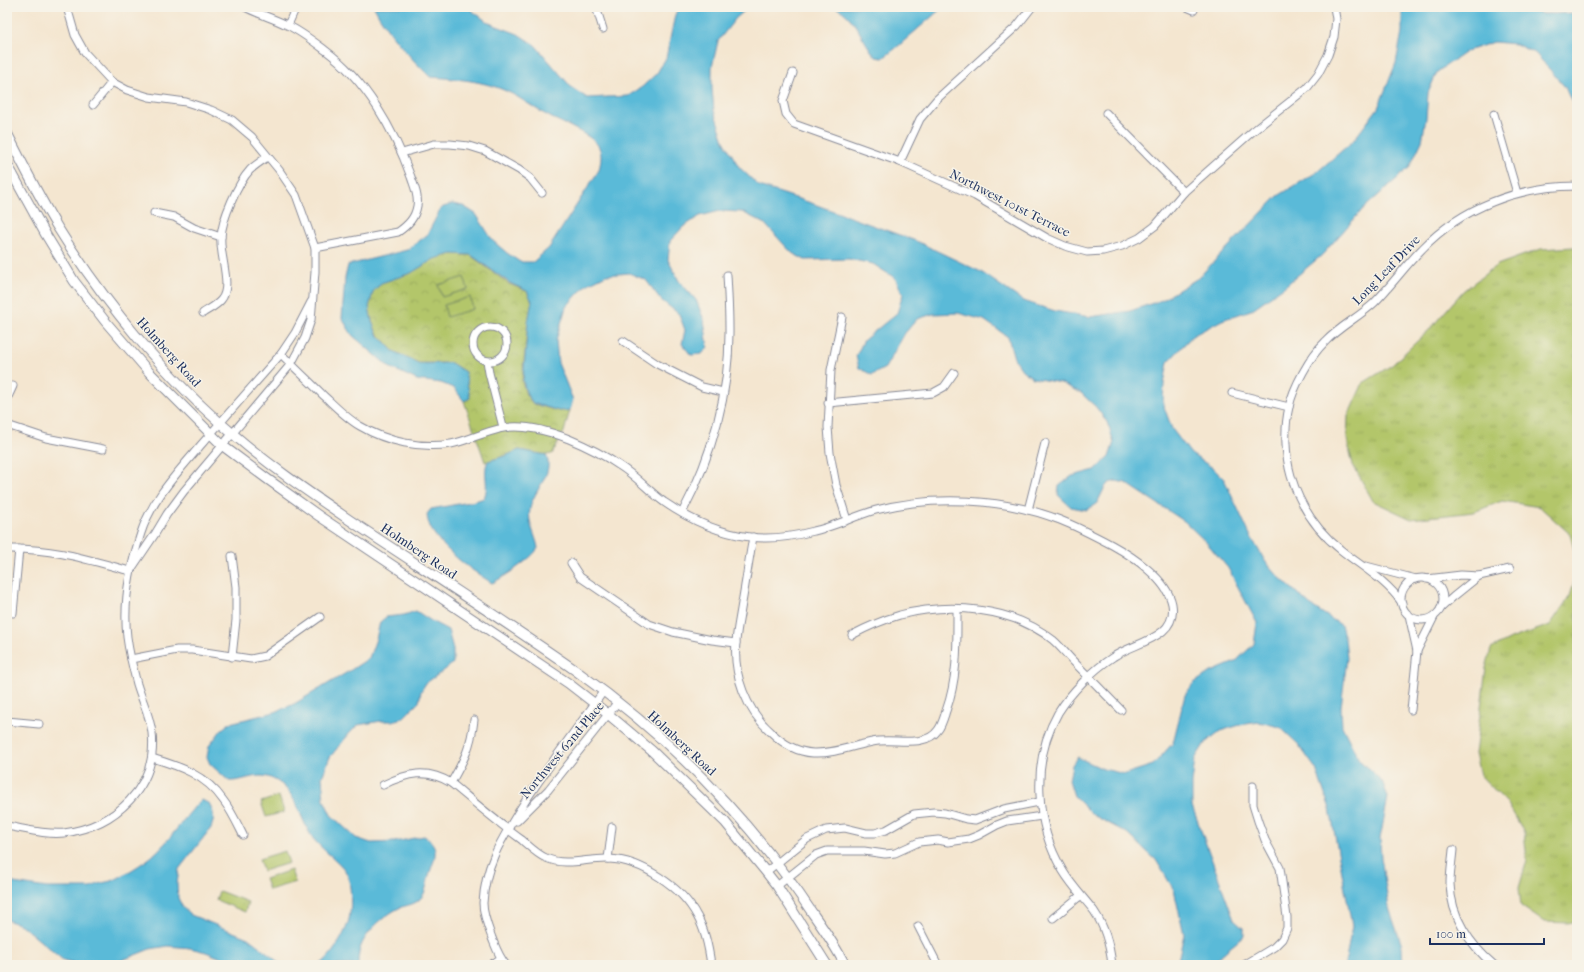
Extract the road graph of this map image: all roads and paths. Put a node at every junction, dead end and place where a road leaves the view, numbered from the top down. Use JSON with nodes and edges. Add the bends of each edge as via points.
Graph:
{"nodes":[{"id":1,"x":67,"y":7,"type":"edge"},
{"id":2,"x":245,"y":7,"type":"edge"},
{"id":3,"x":296,"y":7,"type":"edge"},
{"id":4,"x":596,"y":7,"type":"edge"},
{"id":5,"x":1032,"y":7,"type":"edge"},
{"id":6,"x":1334,"y":7,"type":"edge"},
{"id":7,"x":288,"y":25,"type":"junction"},
{"id":8,"x":603,"y":29,"type":"dead end"},
{"id":9,"x":793,"y":73,"type":"dead end"},
{"id":10,"x":112,"y":82,"type":"junction"},
{"id":11,"x":93,"y":105,"type":"dead end"},
{"id":12,"x":1106,"y":113,"type":"dead end"},
{"id":13,"x":1494,"y":114,"type":"dead end"},
{"id":14,"x":7,"y":133,"type":"edge"},
{"id":15,"x":10,"y":147,"type":"edge"},
{"id":16,"x":402,"y":153,"type":"junction"},
{"id":17,"x":267,"y":157,"type":"junction"},
{"id":18,"x":900,"y":162,"type":"junction"},
{"id":19,"x":7,"y":164,"type":"edge"},
{"id":20,"x":1577,"y":186,"type":"edge"},
{"id":21,"x":1184,"y":192,"type":"junction"},
{"id":22,"x":542,"y":193,"type":"dead end"},
{"id":23,"x":1517,"y":193,"type":"junction"},
{"id":24,"x":154,"y":214,"type":"dead end"},
{"id":25,"x":221,"y":237,"type":"junction"},
{"id":26,"x":315,"y":248,"type":"junction"},
{"id":27,"x":727,"y":275,"type":"dead end"},
{"id":28,"x":314,"y":296,"type":"junction"},
{"id":29,"x":204,"y":314,"type":"dead end"},
{"id":30,"x":842,"y":317,"type":"dead end"},
{"id":31,"x":623,"y":341,"type":"dead end"},
{"id":32,"x":281,"y":354,"type":"junction"},
{"id":33,"x":487,"y":361,"type":"junction"},
{"id":34,"x":291,"y":364,"type":"junction"},
{"id":35,"x":954,"y":373,"type":"dead end"},
{"id":36,"x":13,"y":386,"type":"dead end"},
{"id":37,"x":723,"y":392,"type":"junction"},
{"id":38,"x":1232,"y":393,"type":"dead end"},
{"id":39,"x":7,"y":399,"type":"edge"},
{"id":40,"x":828,"y":403,"type":"junction"},
{"id":41,"x":1289,"y":407,"type":"junction"},
{"id":42,"x":220,"y":423,"type":"junction"},
{"id":43,"x":7,"y":425,"type":"edge"},
{"id":44,"x":503,"y":427,"type":"junction"},
{"id":45,"x":211,"y":434,"type":"junction"},
{"id":46,"x":232,"y":434,"type":"junction"},
{"id":47,"x":1045,"y":443,"type":"dead end"},
{"id":48,"x":223,"y":446,"type":"junction"},
{"id":49,"x":103,"y":449,"type":"dead end"},
{"id":50,"x":1028,"y":510,"type":"junction"},
{"id":51,"x":682,"y":513,"type":"junction"},
{"id":52,"x":847,"y":520,"type":"junction"},
{"id":53,"x":753,"y":537,"type":"junction"},
{"id":54,"x":7,"y":549,"type":"edge"},
{"id":55,"x":19,"y":549,"type":"junction"},
{"id":56,"x":232,"y":556,"type":"dead end"},
{"id":57,"x":571,"y":563,"type":"dead end"},
{"id":58,"x":1362,"y":565,"type":"junction"},
{"id":59,"x":1510,"y":569,"type":"dead end"},
{"id":60,"x":130,"y":571,"type":"junction"},
{"id":61,"x":1479,"y":576,"type":"junction"},
{"id":62,"x":1416,"y":579,"type":"junction"},
{"id":63,"x":1427,"y":579,"type":"junction"},
{"id":64,"x":1402,"y":604,"type":"junction"},
{"id":65,"x":1442,"y":608,"type":"junction"},
{"id":66,"x":957,"y":609,"type":"junction"},
{"id":67,"x":13,"y":613,"type":"dead end"},
{"id":68,"x":1408,"y":615,"type":"junction"},
{"id":69,"x":320,"y":617,"type":"dead end"},
{"id":70,"x":1434,"y":617,"type":"junction"},
{"id":71,"x":852,"y":635,"type":"dead end"},
{"id":72,"x":736,"y":643,"type":"junction"},
{"id":73,"x":1417,"y":650,"type":"junction"},
{"id":74,"x":232,"y":657,"type":"junction"},
{"id":75,"x":131,"y":659,"type":"junction"},
{"id":76,"x":1089,"y":677,"type":"junction"},
{"id":77,"x":603,"y":692,"type":"junction"},
{"id":78,"x":617,"y":702,"type":"junction"},
{"id":79,"x":595,"y":703,"type":"junction"},
{"id":80,"x":1121,"y":710,"type":"dead end"},
{"id":81,"x":1411,"y":710,"type":"dead end"},
{"id":82,"x":608,"y":714,"type":"junction"},
{"id":83,"x":474,"y":720,"type":"dead end"},
{"id":84,"x":7,"y":721,"type":"edge"},
{"id":85,"x":38,"y":724,"type":"dead end"},
{"id":86,"x":152,"y":758,"type":"junction"},
{"id":87,"x":451,"y":783,"type":"junction"},
{"id":88,"x":383,"y":785,"type":"dead end"},
{"id":89,"x":1253,"y":786,"type":"dead end"},
{"id":90,"x":1040,"y":802,"type":"junction"},
{"id":91,"x":1042,"y":816,"type":"junction"},
{"id":92,"x":7,"y":826,"type":"edge"},
{"id":93,"x":612,"y":827,"type":"dead end"},
{"id":94,"x":508,"y":830,"type":"junction"},
{"id":95,"x":243,"y":835,"type":"dead end"},
{"id":96,"x":1453,"y":850,"type":"dead end"},
{"id":97,"x":608,"y":859,"type":"junction"},
{"id":98,"x":778,"y":863,"type":"junction"},
{"id":99,"x":766,"y":872,"type":"junction"},
{"id":100,"x":788,"y":876,"type":"junction"},
{"id":101,"x":777,"y":886,"type":"junction"},
{"id":102,"x":1080,"y":896,"type":"junction"},
{"id":103,"x":1053,"y":918,"type":"dead end"},
{"id":104,"x":918,"y":926,"type":"dead end"},
{"id":105,"x":500,"y":959,"type":"junction"},
{"id":106,"x":490,"y":965,"type":"edge"},
{"id":107,"x":506,"y":965,"type":"edge"},
{"id":108,"x":711,"y":965,"type":"edge"},
{"id":109,"x":827,"y":965,"type":"edge"},
{"id":110,"x":845,"y":965,"type":"edge"},
{"id":111,"x":938,"y":965,"type":"edge"},
{"id":112,"x":1112,"y":965,"type":"edge"},
{"id":113,"x":1244,"y":965,"type":"edge"},
{"id":114,"x":1494,"y":965,"type":"edge"}],
"edges":[{"from":1,"to":10,"type":"street","via":[[75,35],[85,53]]},
{"from":2,"to":7,"type":"street"},
{"from":3,"to":7,"type":"street"},
{"from":4,"to":8,"type":"street"},
{"from":5,"to":18,"type":"street","via":[[1017,26],[937,99],[920,119]]},
{"from":6,"to":21,"type":"street","name":"Northwest 101st Terrace","via":[[1334,38],[1318,74],[1307,88]]},
{"from":7,"to":16,"type":"street","via":[[326,50],[349,71],[370,97]]},
{"from":9,"to":18,"type":"street","name":"Northwest 101st Terrace","via":[[783,101],[786,114],[794,124]]},
{"from":10,"to":11,"type":"street"},
{"from":10,"to":17,"type":"street","via":[[149,97],[186,102],[232,120],[252,138]]},
{"from":12,"to":21,"type":"street"},
{"from":13,"to":23,"type":"street"},
{"from":14,"to":15,"type":"street","name":"Holmberg Road"},
{"from":15,"to":42,"type":"street","name":"Holmberg Road","via":[[59,229],[117,312],[162,364]]},
{"from":16,"to":22,"type":"street","via":[[434,144],[469,146],[485,151],[519,170],[530,178]]},
{"from":16,"to":26,"type":"street","via":[[417,194],[418,205],[408,225],[398,232]]},
{"from":17,"to":25,"type":"street","via":[[250,170],[241,183],[234,196]]},
{"from":17,"to":26,"type":"street","via":[[296,195]]},
{"from":18,"to":21,"type":"street","name":"Northwest 101st Terrace","via":[[975,196],[1047,238],[1087,252],[1104,251],[1140,238],[1155,226]]},
{"from":19,"to":45,"type":"street","name":"Holmberg Road","via":[[74,281],[149,372]]},
{"from":20,"to":23,"type":"street","name":"Long Leaf Drive"},
{"from":23,"to":41,"type":"street","name":"Long Leaf Drive","via":[[1476,208],[1423,248],[1373,304],[1324,342],[1302,376]]},
{"from":24,"to":25,"type":"street","via":[[174,217],[194,228]]},
{"from":25,"to":29,"type":"street","via":[[225,288],[221,300]]},
{"from":26,"to":28,"type":"street"},
{"from":27,"to":37,"type":"street","via":[[729,328]]},
{"from":28,"to":32,"type":"street"},
{"from":28,"to":34,"type":"street","via":[[311,320],[305,338]]},
{"from":30,"to":40,"type":"street","via":[[831,370]]},
{"from":31,"to":37,"type":"street","via":[[657,364],[696,384]]},
{"from":32,"to":34,"type":"street"},
{"from":32,"to":42,"type":"street"},
{"from":33,"to":33,"type":"street","via":[[501,357],[507,346],[502,333],[492,327],[479,330],[473,342],[478,357]]},
{"from":33,"to":44,"type":"street"},
{"from":34,"to":44,"type":"street","via":[[358,425],[378,436],[428,446],[452,444]]},
{"from":34,"to":46,"type":"street"},
{"from":35,"to":40,"type":"street","via":[[944,387],[933,393]]},
{"from":36,"to":39,"type":"street"},
{"from":37,"to":51,"type":"street","via":[[720,416],[708,455]]},
{"from":38,"to":41,"type":"street"},
{"from":40,"to":52,"type":"street","via":[[830,453],[836,485]]},
{"from":41,"to":58,"type":"street","name":"Long Leaf Drive","via":[[1286,428],[1287,452],[1290,474],[1298,497],[1324,535]]},
{"from":42,"to":45,"type":"street"},
{"from":42,"to":46,"type":"street","name":"Holmberg Road"},
{"from":43,"to":49,"type":"street","via":[[46,438]]},
{"from":44,"to":51,"type":"street","via":[[548,431],[599,453],[623,467],[663,501]]},
{"from":45,"to":48,"type":"street","name":"Holmberg Road"},
{"from":45,"to":60,"type":"street","via":[[171,480],[154,506],[142,531]]},
{"from":46,"to":48,"type":"street"},
{"from":46,"to":77,"type":"street","name":"Holmberg Road","via":[[328,505]]},
{"from":47,"to":50,"type":"street"},
{"from":48,"to":60,"type":"street","via":[[166,514]]},
{"from":48,"to":79,"type":"street","name":"Holmberg Road","via":[[319,516],[534,659]]},
{"from":50,"to":52,"type":"street","via":[[952,500],[913,503],[877,510]]},
{"from":50,"to":76,"type":"street","via":[[1060,520],[1122,551],[1166,588],[1172,602],[1170,622],[1155,638],[1114,656]]},
{"from":51,"to":53,"type":"street","via":[[705,525]]},
{"from":52,"to":53,"type":"street","via":[[815,531],[780,537]]},
{"from":53,"to":72,"type":"street"},
{"from":54,"to":55,"type":"street"},
{"from":55,"to":60,"type":"street","via":[[65,553]]},
{"from":55,"to":67,"type":"street"},
{"from":56,"to":74,"type":"street","via":[[236,620]]},
{"from":57,"to":72,"type":"street","via":[[580,577],[649,624],[673,632]]},
{"from":58,"to":62,"type":"street","name":"Long Leaf Drive"},
{"from":58,"to":64,"type":"street","name":"Long Leaf Drive","via":[[1387,585]]},
{"from":59,"to":61,"type":"street"},
{"from":60,"to":75,"type":"street","via":[[126,612]]},
{"from":61,"to":63,"type":"street","via":[[1461,575]]},
{"from":61,"to":65,"type":"street"},
{"from":62,"to":63,"type":"street"},
{"from":62,"to":64,"type":"street","via":[[1403,591]]},
{"from":63,"to":65,"type":"street","via":[[1433,581],[1441,590]]},
{"from":64,"to":68,"type":"street"},
{"from":65,"to":70,"type":"street"},
{"from":66,"to":71,"type":"street","via":[[899,615]]},
{"from":66,"to":72,"type":"street","via":[[957,659],[953,686],[938,731],[929,739],[919,742],[874,741],[835,752],[813,753],[796,750],[773,735],[751,708],[742,689],[737,667]]},
{"from":66,"to":76,"type":"street","via":[[1009,617],[1036,629],[1054,641]]},
{"from":68,"to":70,"type":"street","via":[[1421,620]]},
{"from":68,"to":73,"type":"street"},
{"from":69,"to":74,"type":"street","via":[[265,656],[251,659]]},
{"from":70,"to":73,"type":"street"},
{"from":73,"to":81,"type":"street"},
{"from":74,"to":75,"type":"street","via":[[177,650]]},
{"from":75,"to":86,"type":"street","via":[[148,711],[152,734]]},
{"from":76,"to":80,"type":"street"},
{"from":76,"to":90,"type":"street","via":[[1059,712],[1049,734],[1043,757]]},
{"from":77,"to":78,"type":"street","name":"Holmberg Road"},
{"from":77,"to":79,"type":"street","name":"Northwest 62nd Place"},
{"from":78,"to":82,"type":"street","name":"Northwest 62nd Place"},
{"from":78,"to":98,"type":"street","name":"Holmberg Road","via":[[701,777],[736,813]]},
{"from":79,"to":82,"type":"street","name":"Holmberg Road"},
{"from":79,"to":94,"type":"street","name":"Northwest 62nd Place","via":[[536,783]]},
{"from":82,"to":94,"type":"street","name":"Northwest 62nd Place","via":[[548,790]]},
{"from":82,"to":99,"type":"street","name":"Holmberg Road","via":[[652,751],[725,822]]},
{"from":83,"to":87,"type":"street","via":[[472,740]]},
{"from":84,"to":85,"type":"street"},
{"from":86,"to":92,"type":"street","via":[[136,794],[122,809],[105,820],[87,828],[63,833]]},
{"from":86,"to":95,"type":"street","via":[[181,767],[210,786],[223,799]]},
{"from":87,"to":88,"type":"street","via":[[441,776],[416,773]]},
{"from":87,"to":94,"type":"street"},
{"from":89,"to":113,"type":"street","via":[[1253,805],[1265,840],[1280,868],[1287,928],[1274,948]]},
{"from":90,"to":91,"type":"street"},
{"from":90,"to":98,"type":"street","via":[[1004,809],[975,820],[934,812],[914,814],[886,830],[875,833],[845,828],[826,830],[807,839]]},
{"from":91,"to":100,"type":"street","via":[[1007,821],[969,839],[919,842],[895,853],[827,851],[816,855]]},
{"from":91,"to":102,"type":"street","via":[[1053,853]]},
{"from":93,"to":97,"type":"street"},
{"from":94,"to":97,"type":"street","via":[[545,857],[560,862]]},
{"from":94,"to":105,"type":"street","name":"Northwest 62nd Place","via":[[489,866],[483,905],[486,924]]},
{"from":96,"to":114,"type":"street","via":[[1450,884],[1458,917],[1472,942]]},
{"from":97,"to":108,"type":"street","via":[[624,861],[643,868],[680,892],[697,915],[705,936]]},
{"from":98,"to":99,"type":"street"},
{"from":98,"to":100,"type":"street","name":"Holmberg Road"},
{"from":99,"to":101,"type":"street","name":"Holmberg Road"},
{"from":100,"to":101,"type":"street"},
{"from":100,"to":110,"type":"street","name":"Holmberg Road","via":[[838,950]]},
{"from":101,"to":109,"type":"street","name":"Holmberg Road"},
{"from":102,"to":103,"type":"street"},
{"from":102,"to":112,"type":"street","via":[[1102,924]]},
{"from":104,"to":111,"type":"street"},
{"from":105,"to":106,"type":"street"},
{"from":105,"to":107,"type":"street","name":"Northwest 62nd Place"}]}
